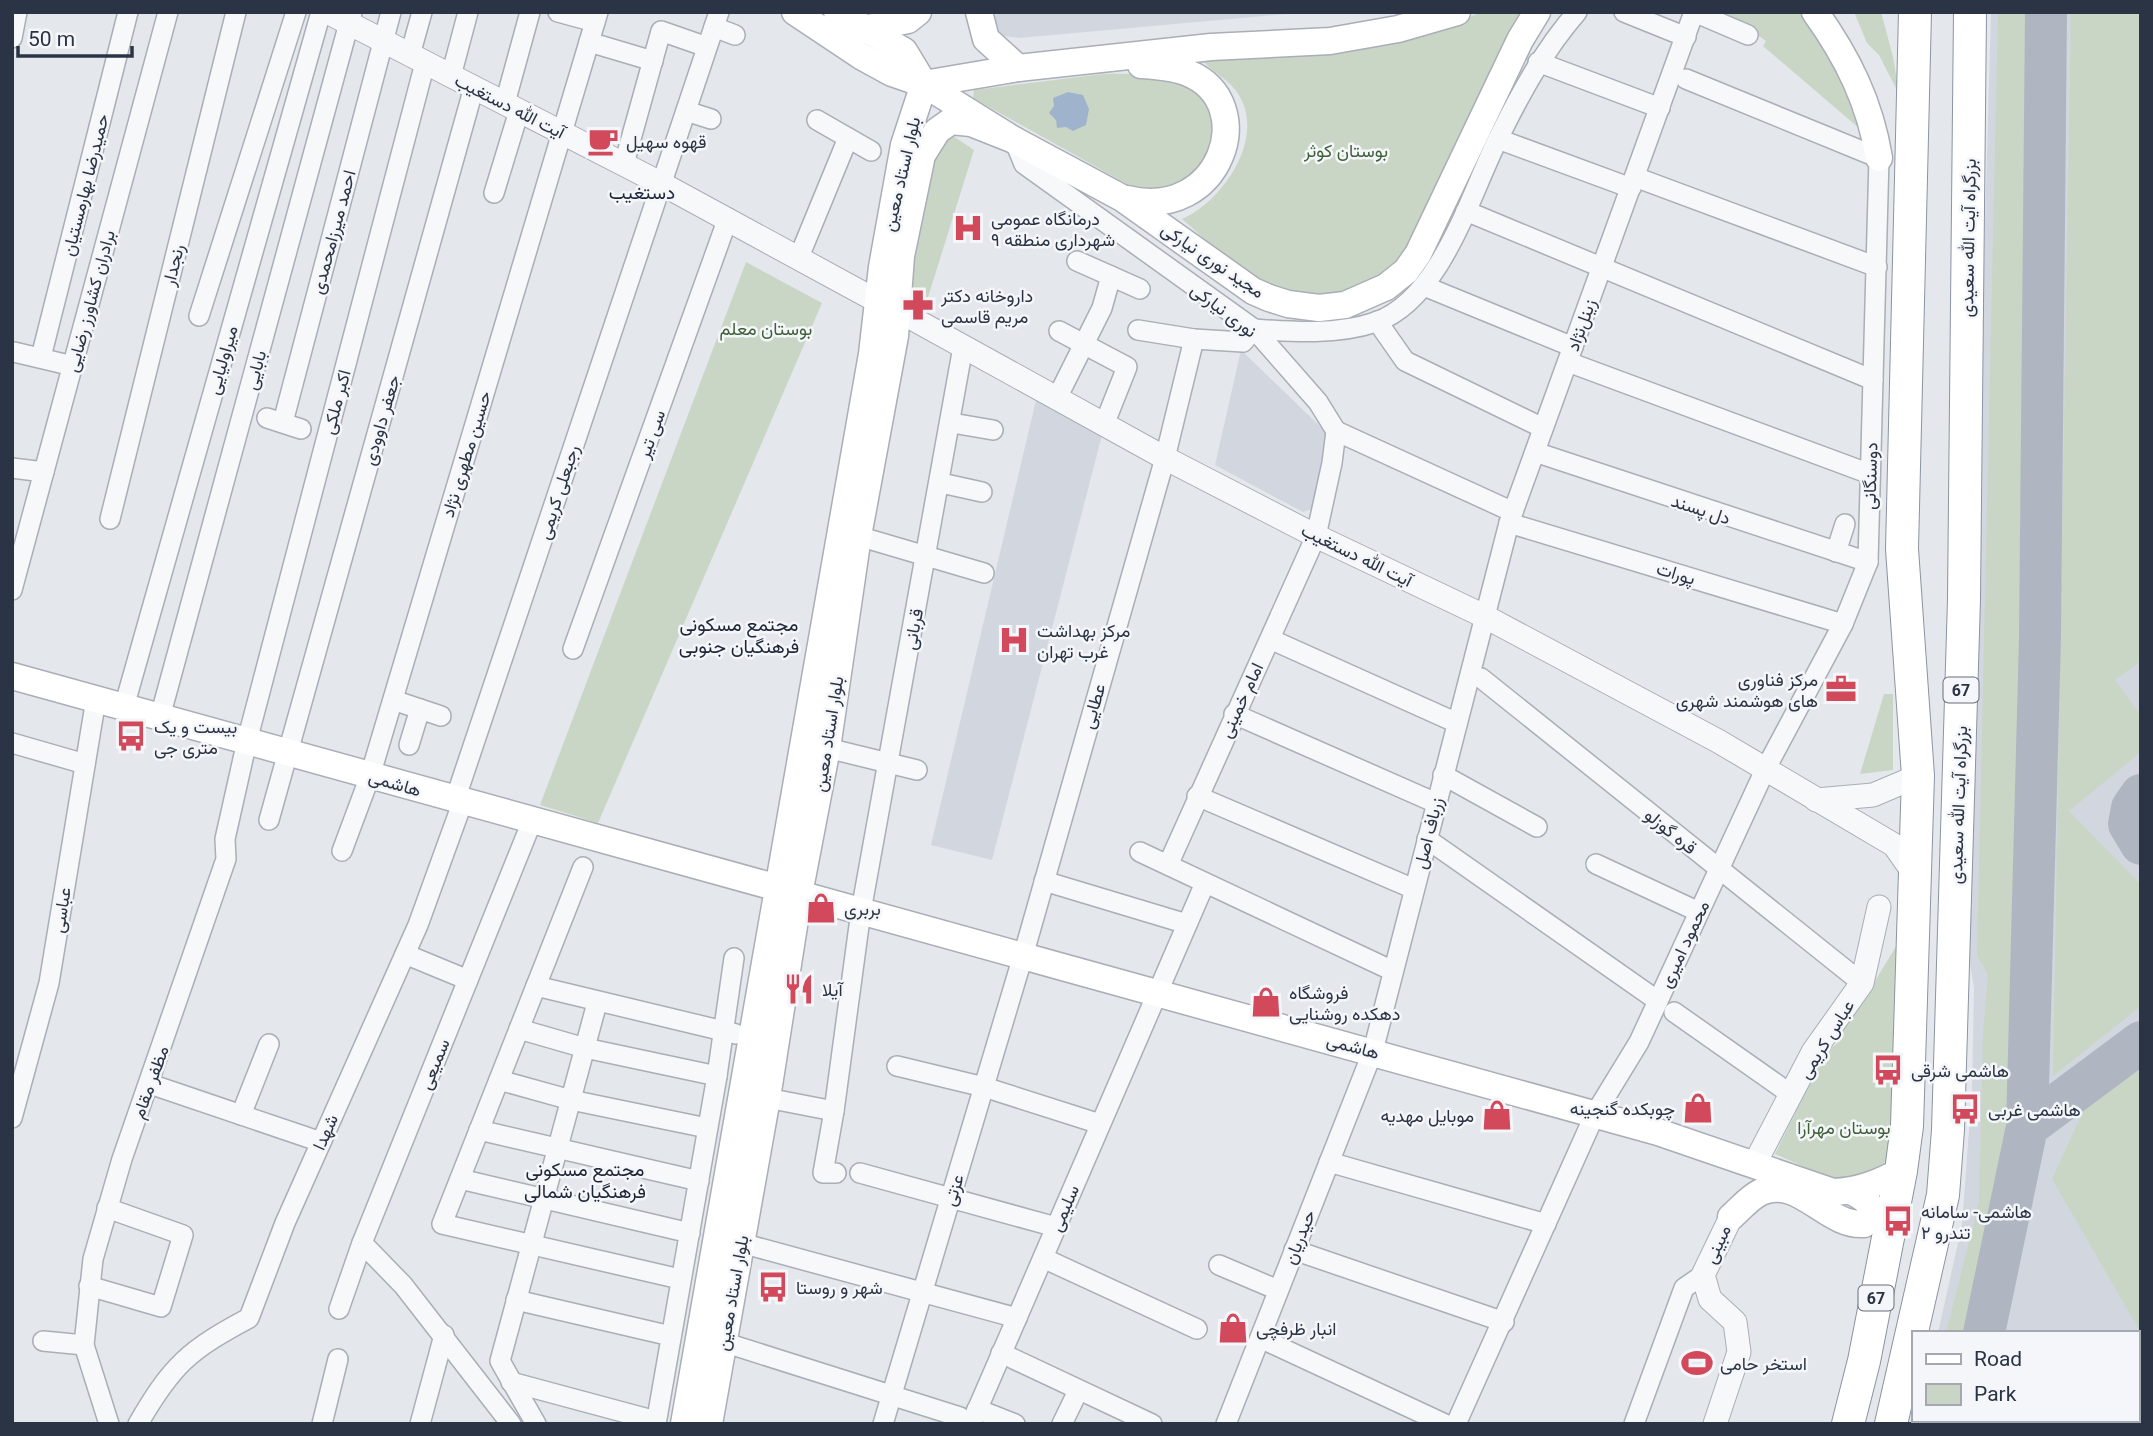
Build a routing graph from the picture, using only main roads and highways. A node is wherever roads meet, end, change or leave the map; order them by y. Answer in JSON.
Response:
{"nodes":[{"id":1,"x":795,"y":12,"type":"edge"},
{"id":2,"x":837,"y":12,"type":"edge"},
{"id":3,"x":918,"y":12,"type":"edge"},
{"id":4,"x":979,"y":12,"type":"edge"},
{"id":5,"x":1457,"y":12,"type":"edge"},
{"id":6,"x":1537,"y":12,"type":"edge"},
{"id":7,"x":1815,"y":12,"type":"edge"},
{"id":8,"x":1915,"y":12,"type":"edge"},
{"id":9,"x":1970,"y":12,"type":"edge"},
{"id":10,"x":868,"y":29,"type":"junction"},
{"id":11,"x":1096,"y":61,"type":"junction"},
{"id":12,"x":1018,"y":68,"type":"junction"},
{"id":13,"x":924,"y":84,"type":"junction"},
{"id":14,"x":1014,"y":140,"type":"junction"},
{"id":15,"x":1879,"y":158,"type":"road end"},
{"id":16,"x":1122,"y":198,"type":"junction"},
{"id":17,"x":887,"y":306,"type":"junction"},
{"id":18,"x":12,"y":676,"type":"edge"},
{"id":19,"x":788,"y":891,"type":"junction"},
{"id":20,"x":1755,"y":1164,"type":"junction"},
{"id":21,"x":1901,"y":1171,"type":"junction"},
{"id":22,"x":1851,"y":1191,"type":"junction"},
{"id":23,"x":1912,"y":1331,"type":"edge"},
{"id":24,"x":1912,"y":1332,"type":"edge"},
{"id":25,"x":684,"y":1424,"type":"edge"},
{"id":26,"x":709,"y":1424,"type":"edge"},
{"id":27,"x":1848,"y":1424,"type":"edge"},
{"id":28,"x":1891,"y":1424,"type":"edge"}],
"edges":[{"from":1,"to":13,"type":"main road","name":"مجید نوری نیارکی"},
{"from":2,"to":10,"type":"main road","name":"مجید نوری نیارکی"},
{"from":3,"to":10,"type":"main road"},
{"from":4,"to":12,"type":"main road"},
{"from":5,"to":11,"type":"main road"},
{"from":6,"to":16,"type":"main road","name":"مجید نوری نیارکی"},
{"from":7,"to":15,"type":"main road"},
{"from":8,"to":21,"type":"highway","number":"67"},
{"from":9,"to":23,"type":"highway","name":"بزرگراه آیت الله سعیدی","number":"67"},
{"from":10,"to":13,"type":"main road","name":"مجید نوری نیارکی"},
{"from":11,"to":12,"type":"main road"},
{"from":11,"to":16,"type":"main road"},
{"from":12,"to":13,"type":"main road"},
{"from":13,"to":14,"type":"main road","name":"مجید نوری نیارکی"},
{"from":13,"to":17,"type":"main road","name":"بلوار استاد معین"},
{"from":14,"to":16,"type":"main road","name":"مجید نوری نیارکی"},
{"from":14,"to":17,"type":"main road","name":"بلوار استاد معین"},
{"from":17,"to":19,"type":"main road","name":"بلوار استاد معین"},
{"from":17,"to":19,"type":"main road","name":"بلوار استاد معین"},
{"from":18,"to":19,"type":"main road","name":"هاشمی"},
{"from":19,"to":20,"type":"main road","name":"هاشمی"},
{"from":19,"to":25,"type":"main road","name":"بلوار استاد معین"},
{"from":19,"to":26,"type":"main road","name":"بلوار استاد معین"},
{"from":20,"to":22,"type":"main road","name":"هاشمی"},
{"from":20,"to":22,"type":"main road"},
{"from":21,"to":22,"type":"main road","name":"هاشمی"},
{"from":21,"to":27,"type":"highway","number":"67"},
{"from":24,"to":28,"type":"highway","name":"بزرگراه آیت الله سعیدی","number":"67"}]}
